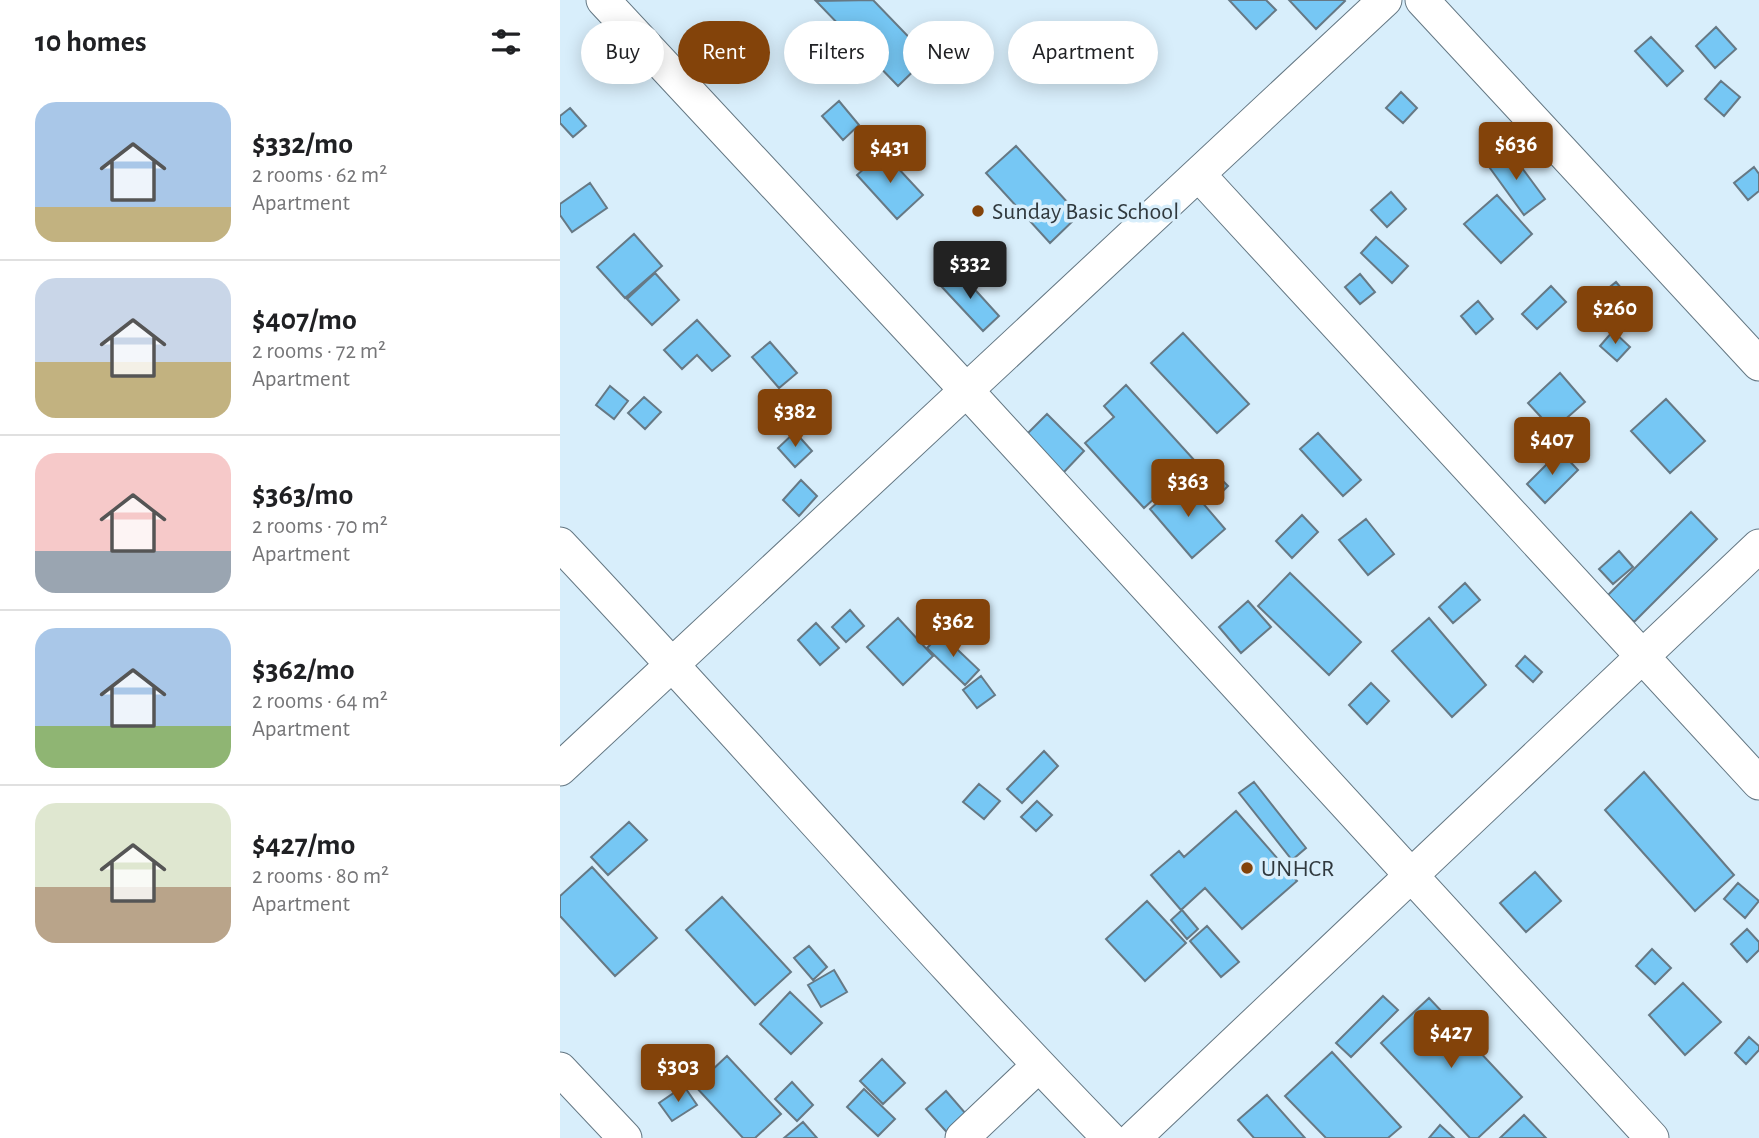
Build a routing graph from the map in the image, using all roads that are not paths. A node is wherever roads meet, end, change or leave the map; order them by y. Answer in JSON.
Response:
{"nodes":[{"id":1,"x":603,"y":0,"type":"edge"},
{"id":2,"x":1385,"y":0,"type":"edge"},
{"id":3,"x":1422,"y":0,"type":"edge"},
{"id":4,"x":1199,"y":175,"type":"junction"},
{"id":5,"x":1759,"y":364,"type":"edge"},
{"id":6,"x":967,"y":391,"type":"junction"},
{"id":7,"x":560,"y":544,"type":"edge"},
{"id":8,"x":1759,"y":546,"type":"edge"},
{"id":9,"x":1642,"y":656,"type":"junction"},
{"id":10,"x":673,"y":664,"type":"junction"},
{"id":11,"x":560,"y":769,"type":"edge"},
{"id":12,"x":1759,"y":783,"type":"edge"},
{"id":13,"x":1411,"y":875,"type":"junction"},
{"id":14,"x":1038,"y":1066,"type":"junction"},
{"id":15,"x":560,"y":1069,"type":"edge"},
{"id":16,"x":625,"y":1138,"type":"edge"},
{"id":17,"x":962,"y":1138,"type":"edge"},
{"id":18,"x":1109,"y":1138,"type":"edge"},
{"id":19,"x":1134,"y":1138,"type":"edge"},
{"id":20,"x":1652,"y":1138,"type":"edge"}],
"edges":[{"from":1,"to":6,"type":"street"},
{"from":2,"to":4,"type":"street"},
{"from":3,"to":5,"type":"street"},
{"from":4,"to":6,"type":"street"},
{"from":4,"to":9,"type":"street"},
{"from":6,"to":10,"type":"street"},
{"from":6,"to":13,"type":"street"},
{"from":7,"to":10,"type":"street"},
{"from":8,"to":9,"type":"street"},
{"from":9,"to":12,"type":"street"},
{"from":9,"to":13,"type":"street"},
{"from":10,"to":11,"type":"street"},
{"from":10,"to":14,"type":"street"},
{"from":13,"to":19,"type":"street"},
{"from":13,"to":20,"type":"street"},
{"from":14,"to":17,"type":"street"},
{"from":14,"to":18,"type":"street"},
{"from":15,"to":16,"type":"street"}]}
